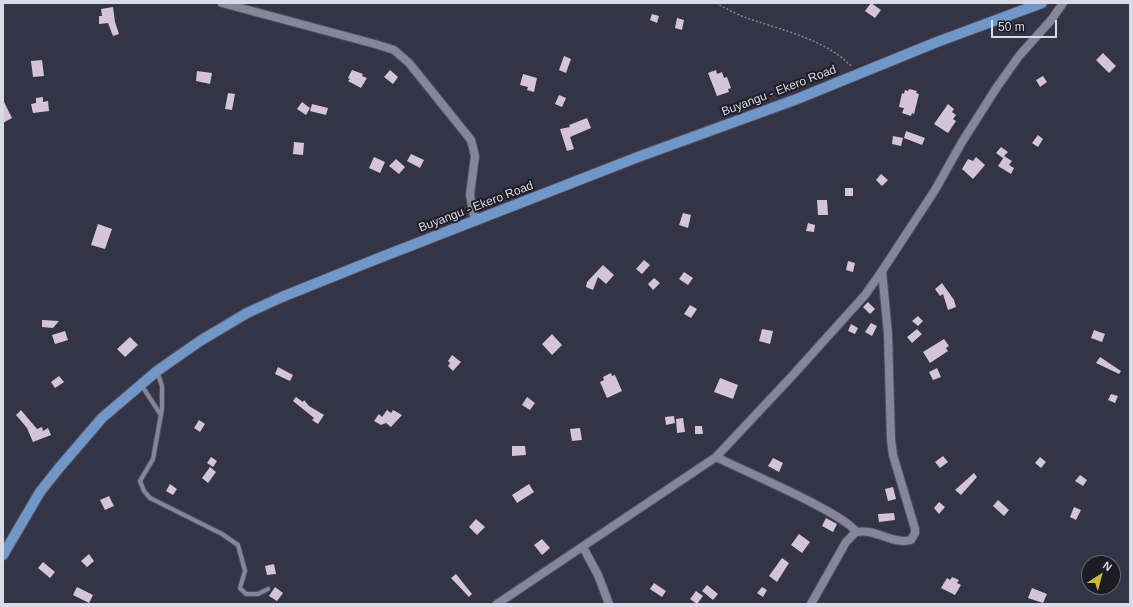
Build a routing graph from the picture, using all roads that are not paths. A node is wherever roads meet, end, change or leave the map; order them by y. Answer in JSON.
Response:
{"nodes":[{"id":1,"x":222,"y":3,"type":"edge"},
{"id":2,"x":1042,"y":3,"type":"edge"},
{"id":3,"x":1063,"y":3,"type":"edge"},
{"id":4,"x":475,"y":221,"type":"junction"},
{"id":5,"x":882,"y":271,"type":"junction"},
{"id":6,"x":157,"y":371,"type":"junction"},
{"id":7,"x":141,"y":384,"type":"junction"},
{"id":8,"x":161,"y":415,"type":"junction"},
{"id":9,"x":716,"y":457,"type":"junction"},
{"id":10,"x":856,"y":532,"type":"junction"},
{"id":11,"x":583,"y":547,"type":"junction"},
{"id":12,"x":3,"y":555,"type":"edge"},
{"id":13,"x":268,"y":589,"type":"dead end"},
{"id":14,"x":497,"y":604,"type":"edge"},
{"id":15,"x":609,"y":604,"type":"edge"},
{"id":16,"x":811,"y":604,"type":"edge"}],
"edges":[{"from":1,"to":4,"type":"street"},
{"from":2,"to":4,"type":"main road","name":"Buyangu - Ekero Road"},
{"from":3,"to":5,"type":"street"},
{"from":4,"to":6,"type":"main road","name":"Buyangu - Ekero Road"},
{"from":5,"to":9,"type":"street"},
{"from":5,"to":10,"type":"street"},
{"from":6,"to":7,"type":"main road","name":"Buyangu - Ekero Road"},
{"from":6,"to":8,"type":"lane"},
{"from":7,"to":8,"type":"lane"},
{"from":7,"to":12,"type":"main road","name":"Buyangu - Ekero Road"},
{"from":8,"to":13,"type":"lane"},
{"from":9,"to":10,"type":"street"},
{"from":9,"to":11,"type":"street"},
{"from":10,"to":16,"type":"street"},
{"from":11,"to":14,"type":"street"},
{"from":11,"to":15,"type":"street"}]}
